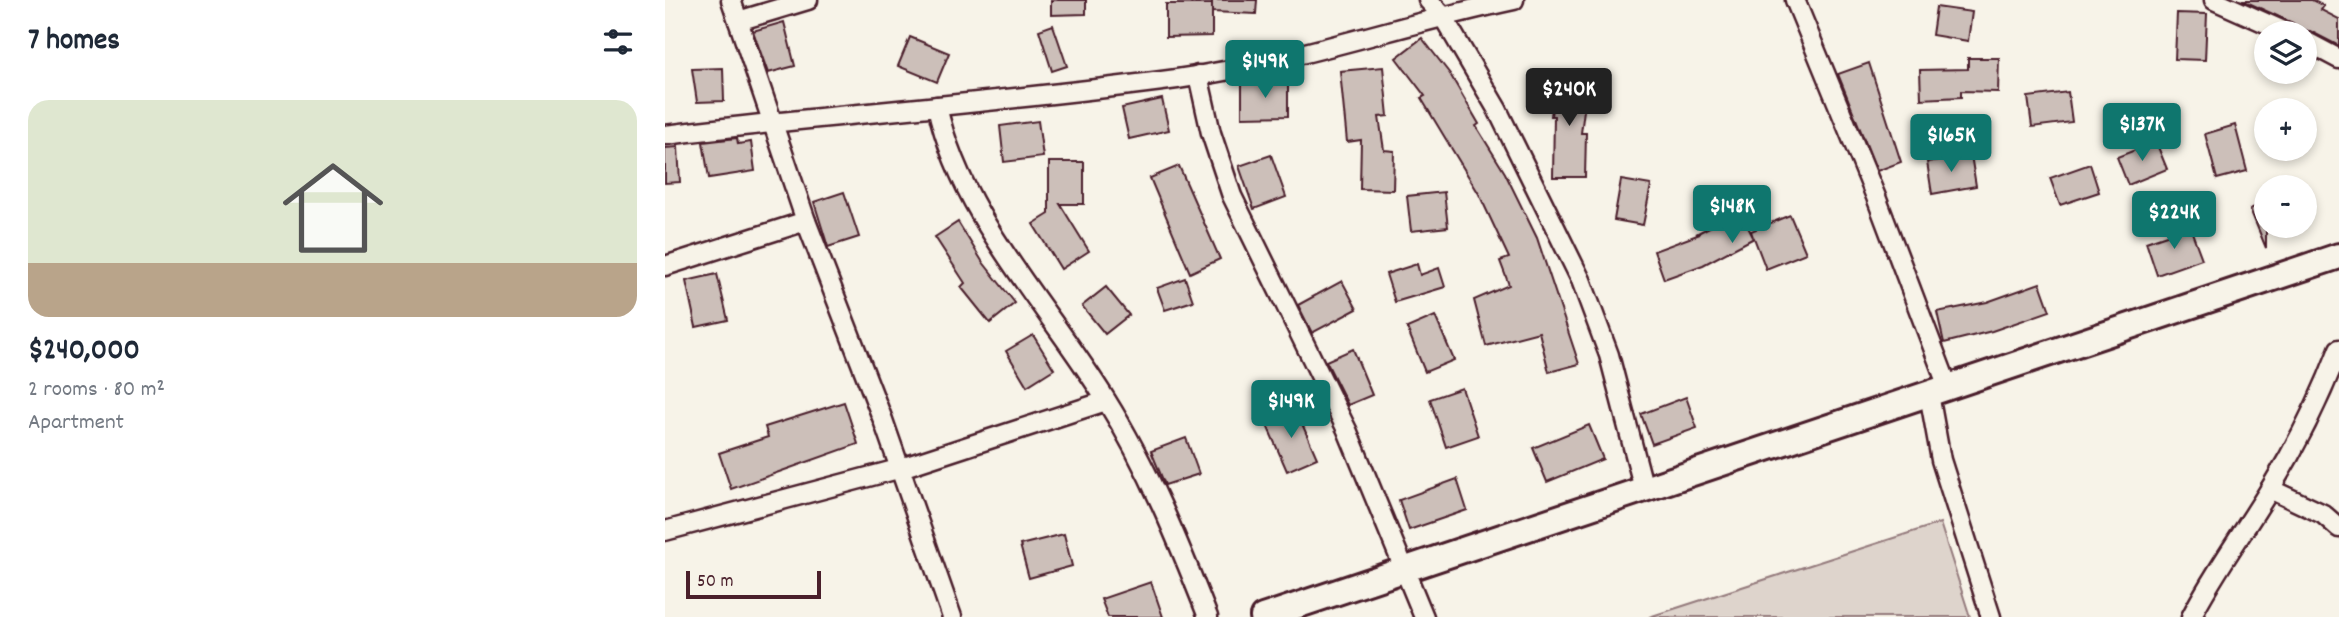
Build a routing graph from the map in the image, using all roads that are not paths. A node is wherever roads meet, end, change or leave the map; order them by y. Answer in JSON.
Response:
{"nodes":[{"id":1,"x":731,"y":0,"type":"edge"},
{"id":2,"x":808,"y":0,"type":"edge"},
{"id":3,"x":1428,"y":0,"type":"edge"},
{"id":4,"x":1514,"y":0,"type":"edge"},
{"id":5,"x":1795,"y":0,"type":"edge"},
{"id":6,"x":2214,"y":0,"type":"edge"},
{"id":7,"x":1443,"y":15,"type":"junction"},
{"id":8,"x":738,"y":21,"type":"junction"},
{"id":9,"x":2261,"y":21,"type":"edge"},
{"id":10,"x":2317,"y":48,"type":"edge"},
{"id":11,"x":2339,"y":60,"type":"edge"},
{"id":12,"x":1198,"y":75,"type":"junction"},
{"id":13,"x":937,"y":106,"type":"junction"},
{"id":14,"x":772,"y":122,"type":"junction"},
{"id":15,"x":665,"y":135,"type":"edge"},
{"id":16,"x":806,"y":221,"type":"junction"},
{"id":17,"x":2339,"y":256,"type":"edge"},
{"id":18,"x":665,"y":266,"type":"edge"},
{"id":19,"x":2339,"y":349,"type":"edge"},
{"id":20,"x":1938,"y":391,"type":"junction"},
{"id":21,"x":1107,"y":401,"type":"junction"},
{"id":22,"x":898,"y":469,"type":"junction"},
{"id":23,"x":1644,"y":489,"type":"junction"},
{"id":24,"x":2270,"y":489,"type":"junction"},
{"id":25,"x":2331,"y":511,"type":"edge"},
{"id":26,"x":2339,"y":528,"type":"edge"},
{"id":27,"x":665,"y":531,"type":"edge"},
{"id":28,"x":1406,"y":569,"type":"junction"},
{"id":29,"x":952,"y":617,"type":"edge"},
{"id":30,"x":1208,"y":617,"type":"edge"},
{"id":31,"x":1263,"y":617,"type":"edge"},
{"id":32,"x":1424,"y":617,"type":"edge"},
{"id":33,"x":1991,"y":617,"type":"edge"},
{"id":34,"x":2191,"y":617,"type":"edge"}],
"edges":[{"from":1,"to":8,"type":"street"},
{"from":2,"to":8,"type":"street"},
{"from":3,"to":7,"type":"street"},
{"from":4,"to":7,"type":"street"},
{"from":5,"to":20,"type":"street"},
{"from":6,"to":9,"type":"street"},
{"from":7,"to":12,"type":"street"},
{"from":7,"to":23,"type":"street"},
{"from":8,"to":14,"type":"street"},
{"from":10,"to":11,"type":"street"},
{"from":12,"to":13,"type":"street"},
{"from":12,"to":28,"type":"street"},
{"from":13,"to":14,"type":"street"},
{"from":13,"to":21,"type":"street"},
{"from":14,"to":15,"type":"street"},
{"from":14,"to":16,"type":"street"},
{"from":16,"to":18,"type":"street"},
{"from":16,"to":22,"type":"street"},
{"from":17,"to":20,"type":"main road"},
{"from":19,"to":24,"type":"street"},
{"from":20,"to":23,"type":"main road"},
{"from":20,"to":33,"type":"street"},
{"from":21,"to":22,"type":"street"},
{"from":21,"to":30,"type":"street"},
{"from":22,"to":27,"type":"street"},
{"from":22,"to":29,"type":"street"},
{"from":23,"to":28,"type":"main road"},
{"from":24,"to":25,"type":"street"},
{"from":24,"to":34,"type":"street"},
{"from":25,"to":26,"type":"street"},
{"from":28,"to":31,"type":"main road"},
{"from":28,"to":32,"type":"street"}]}
